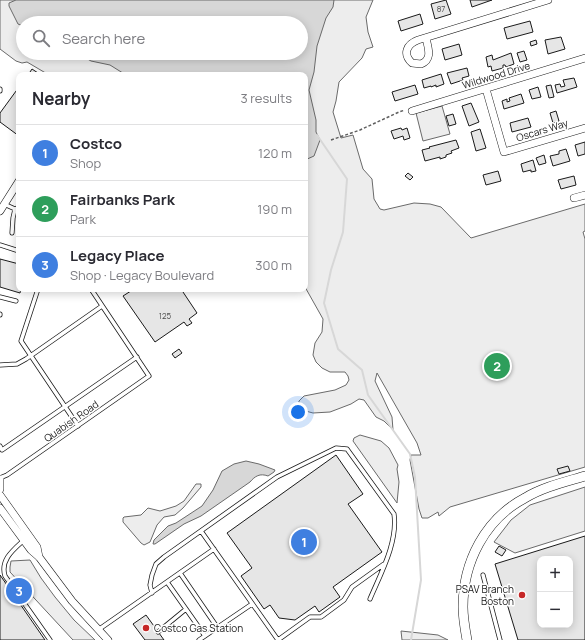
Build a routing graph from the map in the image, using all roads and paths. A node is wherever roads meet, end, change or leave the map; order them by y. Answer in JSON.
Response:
{"nodes":[{"id":1,"x":548,"y":0,"type":"edge"},
{"id":2,"x":426,"y":38,"type":"junction"},
{"id":3,"x":585,"y":58,"type":"edge"},
{"id":4,"x":486,"y":89,"type":"junction"},
{"id":5,"x":412,"y":111,"type":"joint"},
{"id":6,"x":585,"y":128,"type":"edge"},
{"id":7,"x":331,"y":140,"type":"dead end"},
{"id":8,"x":16,"y":186,"type":"edge"},
{"id":9,"x":585,"y":194,"type":"edge"},
{"id":10,"x":574,"y":198,"type":"dead end"},
{"id":11,"x":4,"y":204,"type":"junction"},
{"id":12,"x":16,"y":208,"type":"edge"},
{"id":13,"x":16,"y":210,"type":"edge"},
{"id":14,"x":0,"y":211,"type":"edge"},
{"id":15,"x":12,"y":233,"type":"dead end"},
{"id":16,"x":0,"y":245,"type":"edge"},
{"id":17,"x":16,"y":250,"type":"edge"},
{"id":18,"x":37,"y":292,"type":"edge"},
{"id":19,"x":93,"y":292,"type":"edge"},
{"id":20,"x":0,"y":297,"type":"edge"},
{"id":21,"x":16,"y":301,"type":"dead end"},
{"id":22,"x":102,"y":306,"type":"junction"},
{"id":23,"x":31,"y":355,"type":"junction"},
{"id":24,"x":137,"y":357,"type":"junction"},
{"id":25,"x":0,"y":365,"type":"edge"},
{"id":26,"x":65,"y":406,"type":"junction"},
{"id":27,"x":78,"y":426,"type":"junction"},
{"id":28,"x":0,"y":446,"type":"edge"},
{"id":29,"x":585,"y":476,"type":"edge"},
{"id":30,"x":0,"y":479,"type":"edge"},
{"id":31,"x":0,"y":489,"type":"edge"},
{"id":32,"x":0,"y":495,"type":"edge"},
{"id":33,"x":0,"y":508,"type":"edge"},
{"id":34,"x":200,"y":531,"type":"junction"},
{"id":35,"x":26,"y":538,"type":"junction"},
{"id":36,"x":214,"y":549,"type":"junction"},
{"id":37,"x":384,"y":564,"type":"junction"},
{"id":38,"x":180,"y":573,"type":"junction"},
{"id":39,"x":483,"y":575,"type":"dead end"},
{"id":40,"x":168,"y":582,"type":"junction"},
{"id":41,"x":152,"y":593,"type":"junction"},
{"id":42,"x":370,"y":599,"type":"dead end"},
{"id":43,"x":252,"y":604,"type":"junction"},
{"id":44,"x":186,"y":609,"type":"junction"},
{"id":45,"x":217,"y":627,"type":"junction"},
{"id":46,"x":98,"y":630,"type":"junction"},
{"id":47,"x":158,"y":632,"type":"dead end"},
{"id":48,"x":205,"y":636,"type":"junction"},
{"id":49,"x":50,"y":640,"type":"edge"},
{"id":50,"x":108,"y":640,"type":"edge"},
{"id":51,"x":199,"y":640,"type":"edge"},
{"id":52,"x":278,"y":640,"type":"edge"},
{"id":53,"x":467,"y":640,"type":"edge"},
{"id":54,"x":500,"y":640,"type":"edge"}],
"edges":[{"from":1,"to":2,"type":"street"},
{"from":2,"to":2,"type":"street"},
{"from":3,"to":4,"type":"street","name":"Wildwood Drive"},
{"from":4,"to":5,"type":"street","name":"Wildwood Drive"},
{"from":4,"to":6,"type":"street","name":"Oscars Way"},
{"from":5,"to":7,"type":"path"},
{"from":8,"to":11,"type":"street"},
{"from":9,"to":10,"type":"street"},
{"from":11,"to":12,"type":"lane"},
{"from":11,"to":14,"type":"street"},
{"from":13,"to":15,"type":"lane"},
{"from":16,"to":17,"type":"lane"},
{"from":18,"to":23,"type":"lane"},
{"from":19,"to":22,"type":"lane"},
{"from":20,"to":21,"type":"lane"},
{"from":22,"to":23,"type":"lane"},
{"from":22,"to":24,"type":"lane"},
{"from":23,"to":25,"type":"lane"},
{"from":23,"to":26,"type":"lane"},
{"from":24,"to":26,"type":"lane"},
{"from":24,"to":27,"type":"lane","name":"Quabish Road"},
{"from":26,"to":27,"type":"lane"},
{"from":26,"to":28,"type":"lane"},
{"from":27,"to":30,"type":"lane","name":"Quabish Road"},
{"from":29,"to":53,"type":"main road"},
{"from":30,"to":31,"type":"street"},
{"from":32,"to":35,"type":"street"},
{"from":33,"to":35,"type":"street"},
{"from":34,"to":36,"type":"lane"},
{"from":34,"to":37,"type":"lane"},
{"from":34,"to":41,"type":"lane"},
{"from":35,"to":46,"type":"street"},
{"from":35,"to":49,"type":"lane"},
{"from":36,"to":38,"type":"lane"},
{"from":36,"to":43,"type":"lane"},
{"from":37,"to":42,"type":"lane"},
{"from":37,"to":52,"type":"lane"},
{"from":38,"to":40,"type":"lane"},
{"from":38,"to":45,"type":"lane"},
{"from":39,"to":54,"type":"lane"},
{"from":40,"to":41,"type":"lane"},
{"from":40,"to":44,"type":"lane"},
{"from":41,"to":46,"type":"lane"},
{"from":43,"to":45,"type":"lane"},
{"from":43,"to":52,"type":"lane"},
{"from":44,"to":47,"type":"lane"},
{"from":44,"to":48,"type":"lane"},
{"from":45,"to":48,"type":"lane"},
{"from":46,"to":50,"type":"street"},
{"from":48,"to":51,"type":"lane"}]}
